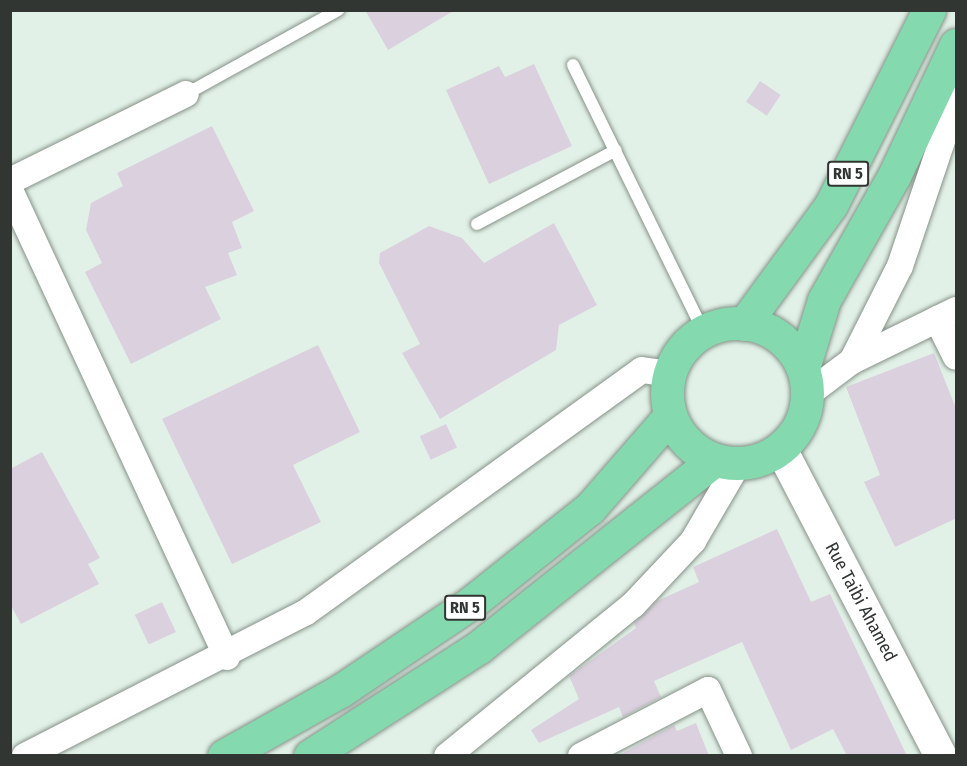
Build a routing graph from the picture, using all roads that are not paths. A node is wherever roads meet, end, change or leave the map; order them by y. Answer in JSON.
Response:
{"nodes":[{"id":1,"x":338,"y":10,"type":"edge"},
{"id":2,"x":929,"y":10,"type":"edge"},
{"id":3,"x":957,"y":45,"type":"edge"},
{"id":4,"x":573,"y":65,"type":"dead end"},
{"id":5,"x":186,"y":94,"type":"joint"},
{"id":6,"x":957,"y":100,"type":"edge"},
{"id":7,"x":616,"y":150,"type":"junction"},
{"id":8,"x":10,"y":181,"type":"edge"},
{"id":9,"x":10,"y":190,"type":"edge"},
{"id":10,"x":477,"y":224,"type":"dead end"},
{"id":11,"x":947,"y":314,"type":"edge"},
{"id":12,"x":744,"y":324,"type":"junction"},
{"id":13,"x":704,"y":332,"type":"junction"},
{"id":14,"x":957,"y":357,"type":"edge"},
{"id":15,"x":852,"y":361,"type":"junction"},
{"id":16,"x":669,"y":374,"type":"junction"},
{"id":17,"x":806,"y":381,"type":"junction"},
{"id":18,"x":670,"y":416,"type":"junction"},
{"id":19,"x":781,"y":449,"type":"junction"},
{"id":20,"x":726,"y":462,"type":"junction"},
{"id":21,"x":227,"y":657,"type":"junction"},
{"id":22,"x":460,"y":751,"type":"edge"},
{"id":23,"x":25,"y":756,"type":"edge"},
{"id":24,"x":224,"y":756,"type":"edge"},
{"id":25,"x":310,"y":756,"type":"edge"},
{"id":26,"x":581,"y":756,"type":"edge"},
{"id":27,"x":739,"y":756,"type":"edge"},
{"id":28,"x":941,"y":756,"type":"edge"}],
"edges":[{"from":1,"to":5,"type":"lane"},
{"from":2,"to":12,"type":"main road","number":"RN 5"},
{"from":3,"to":17,"type":"main road","number":"RN 5"},
{"from":4,"to":7,"type":"lane"},
{"from":5,"to":8,"type":"street"},
{"from":6,"to":15,"type":"street"},
{"from":7,"to":10,"type":"lane"},
{"from":7,"to":13,"type":"lane"},
{"from":9,"to":21,"type":"street"},
{"from":11,"to":14,"type":"street"},
{"from":11,"to":15,"type":"street"},
{"from":12,"to":13,"type":"main road"},
{"from":12,"to":17,"type":"main road"},
{"from":13,"to":16,"type":"main road"},
{"from":15,"to":17,"type":"street"},
{"from":16,"to":18,"type":"main road"},
{"from":16,"to":21,"type":"street"},
{"from":17,"to":19,"type":"main road"},
{"from":18,"to":20,"type":"main road"},
{"from":18,"to":24,"type":"main road","number":"RN 5"},
{"from":19,"to":20,"type":"main road"},
{"from":19,"to":28,"type":"street","name":"Rue Taibi Ahamed"},
{"from":20,"to":22,"type":"street"},
{"from":20,"to":25,"type":"main road","number":"RN 5"},
{"from":21,"to":23,"type":"street"},
{"from":26,"to":27,"type":"street"}]}
